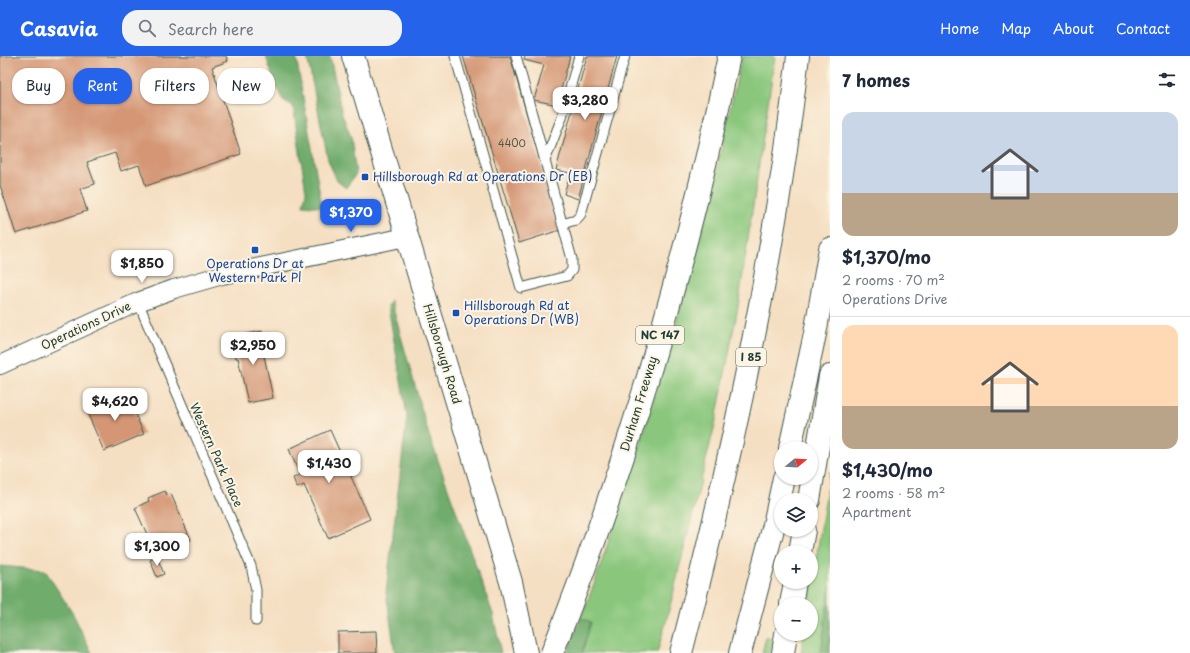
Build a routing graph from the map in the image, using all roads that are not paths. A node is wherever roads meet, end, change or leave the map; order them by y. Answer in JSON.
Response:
{"nodes":[{"id":1,"x":353,"y":56,"type":"edge"},
{"id":2,"x":455,"y":56,"type":"edge"},
{"id":3,"x":516,"y":56,"type":"edge"},
{"id":4,"x":579,"y":56,"type":"edge"},
{"id":5,"x":625,"y":56,"type":"edge"},
{"id":6,"x":729,"y":56,"type":"edge"},
{"id":7,"x":798,"y":56,"type":"edge"},
{"id":8,"x":545,"y":161,"type":"junction"},
{"id":9,"x":562,"y":224,"type":"junction"},
{"id":10,"x":406,"y":237,"type":"junction"},
{"id":11,"x":830,"y":249,"type":"edge"},
{"id":12,"x":138,"y":302,"type":"junction"},
{"id":13,"x":0,"y":366,"type":"edge"},
{"id":14,"x":830,"y":376,"type":"edge"},
{"id":15,"x":792,"y":441,"type":"edge"},
{"id":16,"x":783,"y":485,"type":"edge"},
{"id":17,"x":810,"y":493,"type":"edge"},
{"id":18,"x":256,"y":621,"type":"dead end"},
{"id":19,"x":785,"y":641,"type":"edge"},
{"id":20,"x":526,"y":653,"type":"edge"},
{"id":21,"x":552,"y":653,"type":"edge"},
{"id":22,"x":681,"y":653,"type":"edge"},
{"id":23,"x":740,"y":653,"type":"edge"},
{"id":24,"x":783,"y":653,"type":"edge"}],
"edges":[{"from":1,"to":10,"type":"main road","name":"Hillsborough Road"},
{"from":2,"to":9,"type":"lane"},
{"from":3,"to":8,"type":"lane"},
{"from":4,"to":8,"type":"lane"},
{"from":5,"to":9,"type":"lane"},
{"from":6,"to":21,"type":"main road","name":"Durham Freeway","number":"NC 147"},
{"from":7,"to":22,"type":"main road","number":"I 85"},
{"from":8,"to":9,"type":"lane"},
{"from":10,"to":12,"type":"street","name":"Operations Drive"},
{"from":10,"to":20,"type":"main road","name":"Hillsborough Road"},
{"from":11,"to":15,"type":"main road"},
{"from":12,"to":13,"type":"street","name":"Operations Drive"},
{"from":12,"to":18,"type":"lane","name":"Western Park Place"},
{"from":14,"to":17,"type":"main road"},
{"from":16,"to":23,"type":"main road"},
{"from":19,"to":24,"type":"main road"}]}
